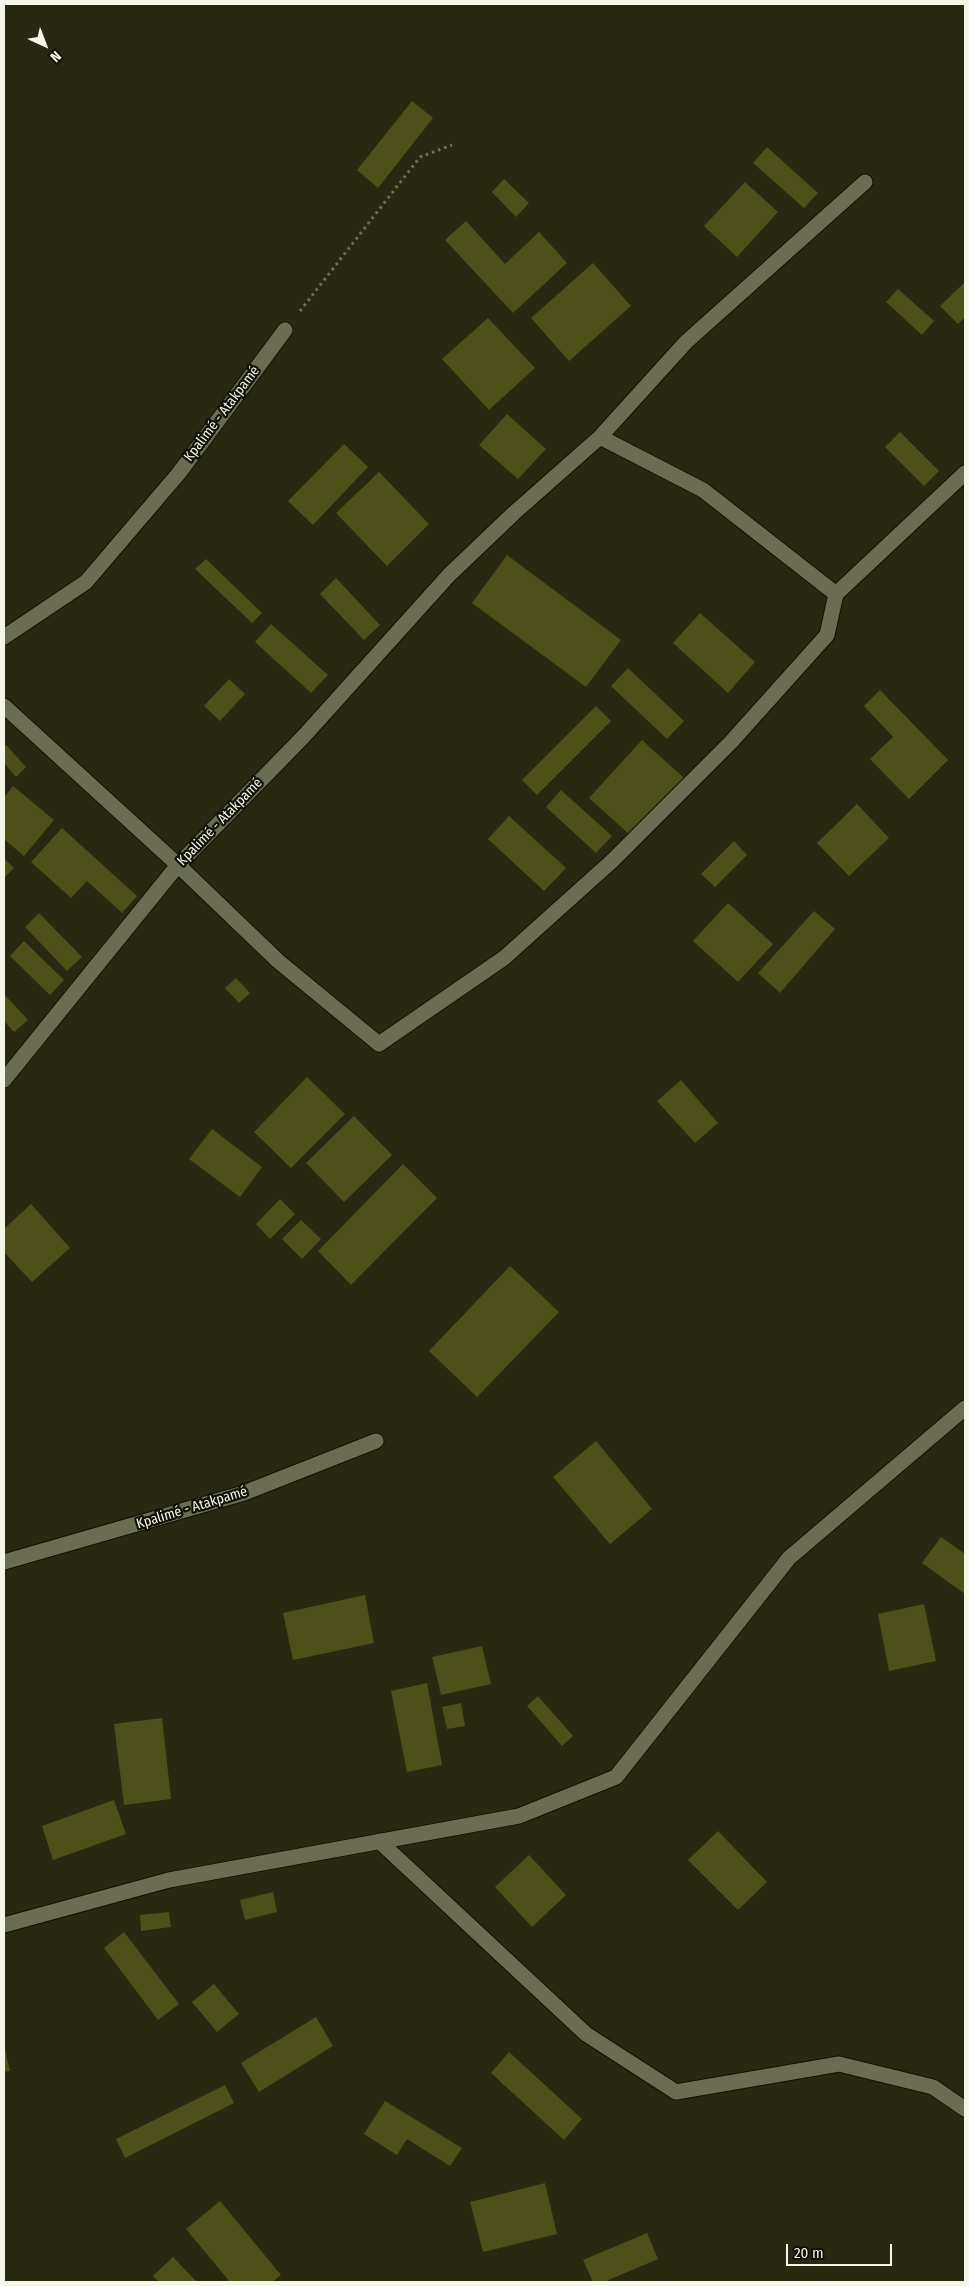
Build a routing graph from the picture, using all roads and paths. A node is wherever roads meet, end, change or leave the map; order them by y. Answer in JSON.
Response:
{"nodes":[{"id":1,"x":452,"y":145,"type":"dead end"},
{"id":2,"x":865,"y":182,"type":"dead end"},
{"id":3,"x":285,"y":330,"type":"joint"},
{"id":4,"x":600,"y":437,"type":"junction"},
{"id":5,"x":965,"y":473,"type":"edge"},
{"id":6,"x":836,"y":594,"type":"junction"},
{"id":7,"x":4,"y":638,"type":"edge"},
{"id":8,"x":4,"y":706,"type":"edge"},
{"id":9,"x":178,"y":865,"type":"junction"},
{"id":10,"x":4,"y":1080,"type":"edge"},
{"id":11,"x":965,"y":1408,"type":"edge"},
{"id":12,"x":376,"y":1441,"type":"dead end"},
{"id":13,"x":4,"y":1562,"type":"edge"},
{"id":14,"x":379,"y":1841,"type":"junction"},
{"id":15,"x":4,"y":1926,"type":"edge"},
{"id":16,"x":965,"y":2109,"type":"edge"}],
"edges":[{"from":1,"to":3,"type":"path"},
{"from":2,"to":4,"type":"street","name":"Kpalimé - Atakpamé"},
{"from":3,"to":7,"type":"street","name":"Kpalimé - Atakpamé"},
{"from":4,"to":6,"type":"street"},
{"from":4,"to":9,"type":"street","name":"Kpalimé - Atakpamé"},
{"from":5,"to":6,"type":"street"},
{"from":6,"to":9,"type":"street"},
{"from":8,"to":9,"type":"street"},
{"from":9,"to":10,"type":"street","name":"Kpalimé - Atakpamé"},
{"from":11,"to":14,"type":"street"},
{"from":12,"to":13,"type":"street","name":"Kpalimé - Atakpamé"},
{"from":14,"to":15,"type":"street"},
{"from":14,"to":16,"type":"street"}]}
